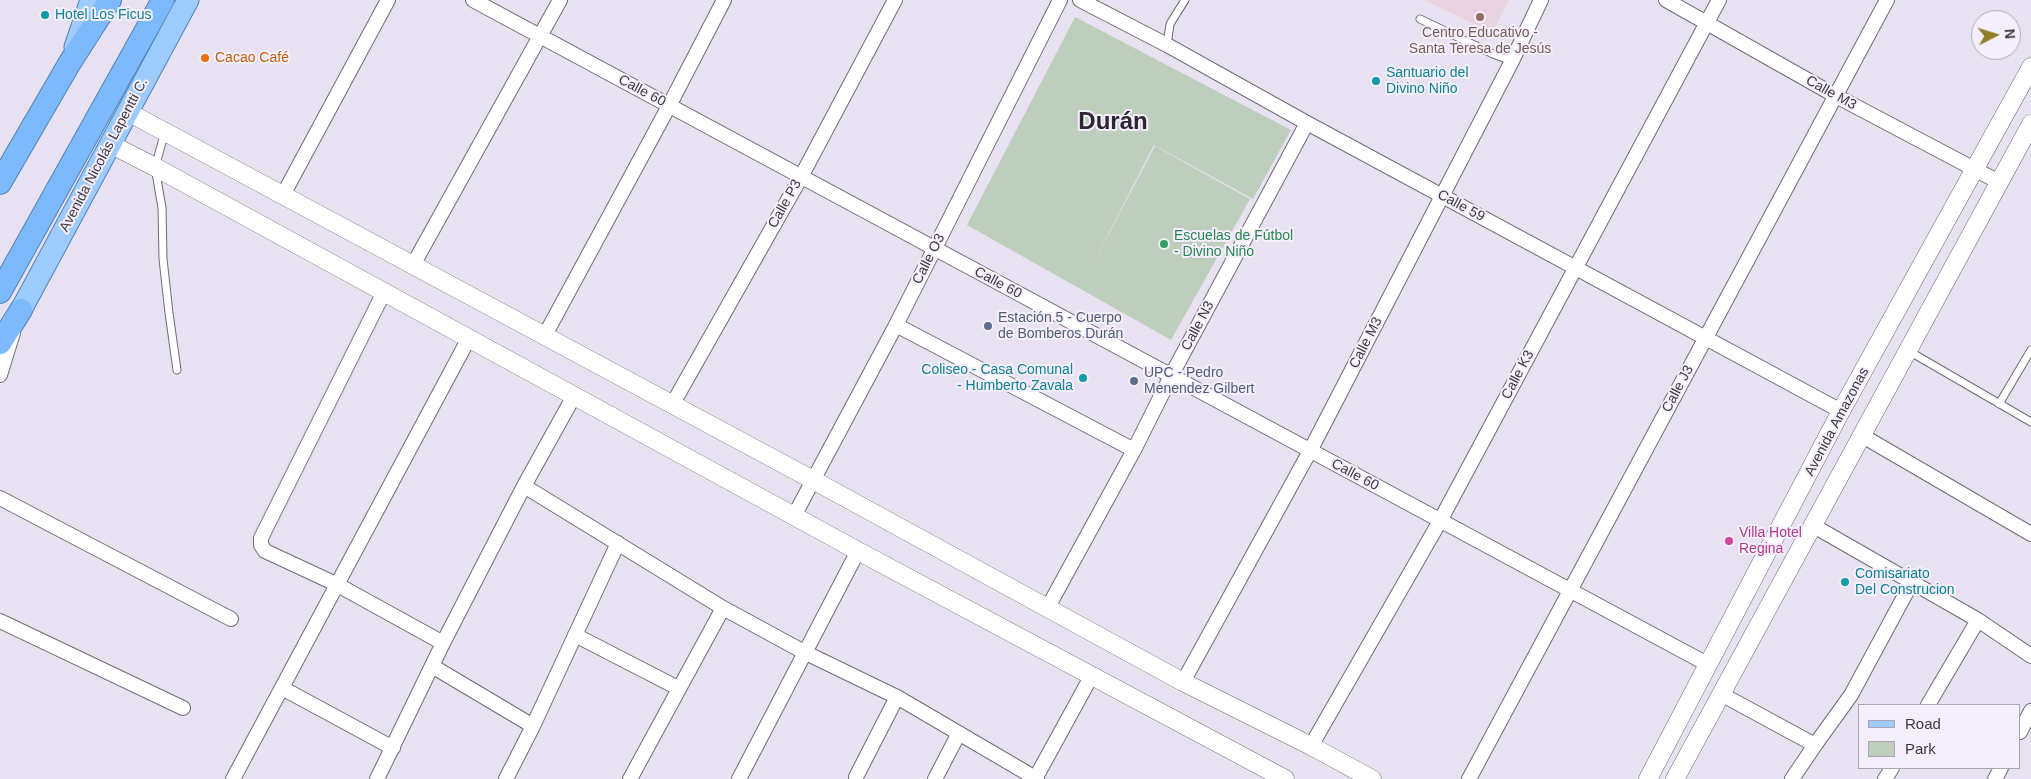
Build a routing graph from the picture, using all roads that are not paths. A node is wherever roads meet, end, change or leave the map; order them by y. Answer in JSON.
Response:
{"nodes":[{"id":1,"x":91,"y":0,"type":"edge"},
{"id":2,"x":110,"y":0,"type":"edge"},
{"id":3,"x":163,"y":0,"type":"edge"},
{"id":4,"x":188,"y":0,"type":"edge"},
{"id":5,"x":388,"y":0,"type":"edge"},
{"id":6,"x":473,"y":0,"type":"edge"},
{"id":7,"x":560,"y":0,"type":"edge"},
{"id":8,"x":724,"y":0,"type":"edge"},
{"id":9,"x":895,"y":0,"type":"edge"},
{"id":10,"x":1060,"y":0,"type":"edge"},
{"id":11,"x":1080,"y":0,"type":"edge"},
{"id":12,"x":1184,"y":0,"type":"edge"},
{"id":13,"x":1541,"y":0,"type":"edge"},
{"id":14,"x":1666,"y":0,"type":"edge"},
{"id":15,"x":1720,"y":0,"type":"edge"},
{"id":16,"x":1887,"y":0,"type":"edge"},
{"id":17,"x":1420,"y":19,"type":"dead end"},
{"id":18,"x":1707,"y":23,"type":"junction"},
{"id":19,"x":540,"y":36,"type":"junction"},
{"id":20,"x":1166,"y":44,"type":"junction"},
{"id":21,"x":1512,"y":61,"type":"junction"},
{"id":22,"x":69,"y":64,"type":"junction"},
{"id":23,"x":2031,"y":68,"type":"edge"},
{"id":24,"x":1836,"y":96,"type":"junction"},
{"id":25,"x":670,"y":106,"type":"junction"},
{"id":26,"x":128,"y":112,"type":"junction"},
{"id":27,"x":1307,"y":123,"type":"junction"},
{"id":28,"x":2031,"y":124,"type":"edge"},
{"id":29,"x":165,"y":132,"type":"junction"},
{"id":30,"x":110,"y":144,"type":"junction"},
{"id":31,"x":155,"y":167,"type":"junction"},
{"id":32,"x":1975,"y":169,"type":"junction"},
{"id":33,"x":801,"y":177,"type":"junction"},
{"id":34,"x":1999,"y":182,"type":"junction"},
{"id":35,"x":0,"y":183,"type":"edge"},
{"id":36,"x":283,"y":195,"type":"junction"},
{"id":37,"x":1442,"y":196,"type":"junction"},
{"id":38,"x":935,"y":248,"type":"junction"},
{"id":39,"x":413,"y":265,"type":"junction"},
{"id":40,"x":1576,"y":268,"type":"junction"},
{"id":41,"x":0,"y":292,"type":"edge"},
{"id":42,"x":384,"y":292,"type":"junction"},
{"id":43,"x":21,"y":310,"type":"junction"},
{"id":44,"x":896,"y":326,"type":"junction"},
{"id":45,"x":544,"y":337,"type":"junction"},
{"id":46,"x":469,"y":338,"type":"junction"},
{"id":47,"x":1706,"y":338,"type":"junction"},
{"id":48,"x":0,"y":343,"type":"edge"},
{"id":49,"x":1907,"y":350,"type":"junction"},
{"id":50,"x":2031,"y":350,"type":"edge"},
{"id":51,"x":178,"y":370,"type":"dead end"},
{"id":52,"x":0,"y":375,"type":"edge"},
{"id":53,"x":1172,"y":376,"type":"junction"},
{"id":54,"x":574,"y":396,"type":"junction"},
{"id":55,"x":1999,"y":404,"type":"junction"},
{"id":56,"x":672,"y":405,"type":"junction"},
{"id":57,"x":1841,"y":411,"type":"junction"},
{"id":58,"x":2031,"y":422,"type":"edge"},
{"id":59,"x":1860,"y":435,"type":"junction"},
{"id":60,"x":1134,"y":450,"type":"junction"},
{"id":61,"x":1310,"y":451,"type":"junction"},
{"id":62,"x":812,"y":480,"type":"junction"},
{"id":63,"x":524,"y":486,"type":"junction"},
{"id":64,"x":0,"y":498,"type":"edge"},
{"id":65,"x":794,"y":516,"type":"junction"},
{"id":66,"x":1440,"y":521,"type":"junction"},
{"id":67,"x":1812,"y":526,"type":"junction"},
{"id":68,"x":2031,"y":534,"type":"edge"},
{"id":69,"x":618,"y":544,"type":"junction"},
{"id":70,"x":858,"y":551,"type":"junction"},
{"id":71,"x":1912,"y":582,"type":"junction"},
{"id":72,"x":336,"y":584,"type":"junction"},
{"id":73,"x":1570,"y":591,"type":"junction"},
{"id":74,"x":723,"y":608,"type":"junction"},
{"id":75,"x":1047,"y":609,"type":"junction"},
{"id":76,"x":231,"y":619,"type":"dead end"},
{"id":77,"x":1978,"y":620,"type":"junction"},
{"id":78,"x":0,"y":621,"type":"edge"},
{"id":79,"x":576,"y":635,"type":"junction"},
{"id":80,"x":443,"y":644,"type":"junction"},
{"id":81,"x":804,"y":652,"type":"junction"},
{"id":82,"x":2031,"y":656,"type":"edge"},
{"id":83,"x":1709,"y":665,"type":"junction"},
{"id":84,"x":432,"y":666,"type":"junction"},
{"id":85,"x":1092,"y":675,"type":"junction"},
{"id":86,"x":1184,"y":682,"type":"junction"},
{"id":87,"x":282,"y":688,"type":"junction"},
{"id":88,"x":678,"y":688,"type":"junction"},
{"id":89,"x":1721,"y":694,"type":"junction"},
{"id":90,"x":897,"y":697,"type":"junction"},
{"id":91,"x":1929,"y":704,"type":"edge"},
{"id":92,"x":183,"y":708,"type":"dead end"},
{"id":93,"x":2031,"y":711,"type":"edge"},
{"id":94,"x":533,"y":726,"type":"junction"},
{"id":95,"x":2021,"y":730,"type":"edge"},
{"id":96,"x":959,"y":733,"type":"junction"},
{"id":97,"x":1815,"y":744,"type":"junction"},
{"id":98,"x":1311,"y":746,"type":"junction"},
{"id":99,"x":392,"y":748,"type":"junction"},
{"id":100,"x":857,"y":778,"type":"edge"},
{"id":101,"x":234,"y":779,"type":"edge"},
{"id":102,"x":377,"y":779,"type":"edge"},
{"id":103,"x":506,"y":779,"type":"edge"},
{"id":104,"x":630,"y":779,"type":"edge"},
{"id":105,"x":740,"y":779,"type":"edge"},
{"id":106,"x":935,"y":779,"type":"edge"},
{"id":107,"x":1036,"y":779,"type":"edge"},
{"id":108,"x":1285,"y":779,"type":"edge"},
{"id":109,"x":1372,"y":779,"type":"edge"},
{"id":110,"x":1469,"y":779,"type":"edge"},
{"id":111,"x":1648,"y":779,"type":"edge"},
{"id":112,"x":1675,"y":779,"type":"edge"},
{"id":113,"x":1792,"y":779,"type":"edge"}],
"edges":[{"from":1,"to":22,"type":"main road"},
{"from":2,"to":22,"type":"highway"},
{"from":3,"to":41,"type":"highway","name":"Avenida Nicolás Lapentti C."},
{"from":4,"to":26,"type":"main road","name":"Avenida Nicolás Lapentti C."},
{"from":5,"to":36,"type":"street"},
{"from":6,"to":19,"type":"street","name":"Calle 60"},
{"from":7,"to":19,"type":"street"},
{"from":8,"to":25,"type":"street"},
{"from":9,"to":33,"type":"street","name":"Calle P3"},
{"from":10,"to":38,"type":"street","name":"Calle O3"},
{"from":11,"to":20,"type":"street","name":"Calle 59"},
{"from":12,"to":20,"type":"lane"},
{"from":13,"to":21,"type":"street","name":"Calle M3"},
{"from":14,"to":18,"type":"street","name":"Calle M3"},
{"from":15,"to":18,"type":"street","name":"Calle K3"},
{"from":16,"to":24,"type":"street","name":"Calle J3"},
{"from":17,"to":21,"type":"lane"},
{"from":18,"to":24,"type":"street","name":"Calle M3"},
{"from":18,"to":40,"type":"street","name":"Calle K3"},
{"from":19,"to":25,"type":"street","name":"Calle 60"},
{"from":19,"to":39,"type":"street"},
{"from":20,"to":27,"type":"street","name":"Calle 59"},
{"from":21,"to":37,"type":"street","name":"Calle M3"},
{"from":22,"to":35,"type":"highway"},
{"from":23,"to":32,"type":"street","name":"Avenida Amazonas"},
{"from":24,"to":32,"type":"street","name":"Calle M3"},
{"from":24,"to":47,"type":"street","name":"Calle J3"},
{"from":25,"to":33,"type":"street","name":"Calle 60"},
{"from":25,"to":45,"type":"street"},
{"from":26,"to":29,"type":"street"},
{"from":26,"to":30,"type":"main road","name":"Avenida Nicolás Lapentti C."},
{"from":27,"to":37,"type":"street","name":"Calle 59"},
{"from":27,"to":53,"type":"street","name":"Calle N3"},
{"from":28,"to":34,"type":"street","name":"Avenida Amazonas"},
{"from":29,"to":31,"type":"lane"},
{"from":29,"to":36,"type":"street"},
{"from":30,"to":31,"type":"street"},
{"from":30,"to":43,"type":"main road","name":"Avenida Nicolás Lapentti C."},
{"from":31,"to":42,"type":"street"},
{"from":31,"to":51,"type":"lane"},
{"from":32,"to":34,"type":"street","name":"Calle M3"},
{"from":32,"to":57,"type":"street","name":"Avenida Amazonas"},
{"from":33,"to":38,"type":"street","name":"Calle 60"},
{"from":33,"to":56,"type":"street","name":"Calle P3"},
{"from":34,"to":49,"type":"street","name":"Avenida Amazonas"},
{"from":36,"to":39,"type":"street"},
{"from":37,"to":40,"type":"street","name":"Calle 59"},
{"from":37,"to":61,"type":"street","name":"Calle M3"},
{"from":38,"to":44,"type":"street","name":"Calle O3"},
{"from":38,"to":53,"type":"street","name":"Calle 60"},
{"from":39,"to":45,"type":"street"},
{"from":40,"to":47,"type":"street","name":"Calle 59"},
{"from":40,"to":66,"type":"street","name":"Calle K3"},
{"from":42,"to":46,"type":"street"},
{"from":42,"to":72,"type":"street"},
{"from":43,"to":48,"type":"highway"},
{"from":43,"to":52,"type":"street"},
{"from":44,"to":60,"type":"street"},
{"from":44,"to":62,"type":"street","name":"Calle O3"},
{"from":45,"to":56,"type":"street"},
{"from":46,"to":54,"type":"street"},
{"from":46,"to":72,"type":"street"},
{"from":47,"to":57,"type":"street","name":"Calle 59"},
{"from":47,"to":73,"type":"street","name":"Calle J3"},
{"from":49,"to":55,"type":"lane"},
{"from":49,"to":59,"type":"street","name":"Avenida Amazonas"},
{"from":50,"to":55,"type":"lane"},
{"from":53,"to":60,"type":"street","name":"Calle N3"},
{"from":53,"to":61,"type":"street","name":"Calle 60"},
{"from":54,"to":63,"type":"street"},
{"from":54,"to":65,"type":"street"},
{"from":55,"to":58,"type":"lane"},
{"from":56,"to":62,"type":"street"},
{"from":57,"to":83,"type":"street","name":"Avenida Amazonas"},
{"from":59,"to":67,"type":"street","name":"Avenida Amazonas"},
{"from":59,"to":68,"type":"street"},
{"from":60,"to":75,"type":"street","name":"Calle N3"},
{"from":61,"to":66,"type":"street","name":"Calle 60"},
{"from":61,"to":86,"type":"street","name":"Calle M3"},
{"from":62,"to":65,"type":"street","name":"Calle O3"},
{"from":62,"to":75,"type":"street"},
{"from":63,"to":69,"type":"street"},
{"from":63,"to":80,"type":"street"},
{"from":64,"to":76,"type":"street"},
{"from":65,"to":70,"type":"street"},
{"from":66,"to":73,"type":"street","name":"Calle 60"},
{"from":66,"to":98,"type":"street","name":"Calle K3"},
{"from":67,"to":71,"type":"street"},
{"from":67,"to":89,"type":"street","name":"Avenida Amazonas"},
{"from":69,"to":74,"type":"street"},
{"from":69,"to":79,"type":"street"},
{"from":70,"to":81,"type":"street"},
{"from":70,"to":85,"type":"street"},
{"from":71,"to":77,"type":"street"},
{"from":71,"to":97,"type":"street"},
{"from":72,"to":80,"type":"street"},
{"from":72,"to":87,"type":"street"},
{"from":73,"to":83,"type":"street","name":"Calle 60"},
{"from":73,"to":110,"type":"street","name":"Calle J3"},
{"from":74,"to":81,"type":"street"},
{"from":74,"to":88,"type":"street"},
{"from":75,"to":86,"type":"street"},
{"from":77,"to":82,"type":"street"},
{"from":77,"to":91,"type":"street"},
{"from":78,"to":92,"type":"street"},
{"from":79,"to":88,"type":"street"},
{"from":79,"to":94,"type":"street"},
{"from":80,"to":84,"type":"street"},
{"from":81,"to":90,"type":"street"},
{"from":81,"to":105,"type":"street"},
{"from":83,"to":111,"type":"street","name":"Avenida Amazonas"},
{"from":84,"to":94,"type":"street"},
{"from":84,"to":99,"type":"street"},
{"from":85,"to":107,"type":"street"},
{"from":85,"to":108,"type":"street"},
{"from":86,"to":98,"type":"street"},
{"from":87,"to":99,"type":"street"},
{"from":87,"to":101,"type":"street"},
{"from":88,"to":104,"type":"street"},
{"from":89,"to":97,"type":"street"},
{"from":89,"to":112,"type":"street","name":"Avenida Amazonas"},
{"from":90,"to":96,"type":"street"},
{"from":90,"to":100,"type":"street"},
{"from":93,"to":95,"type":"street"},
{"from":94,"to":103,"type":"street"},
{"from":96,"to":106,"type":"street"},
{"from":96,"to":107,"type":"street"},
{"from":97,"to":113,"type":"street"},
{"from":98,"to":109,"type":"street"},
{"from":99,"to":102,"type":"street"}]}
